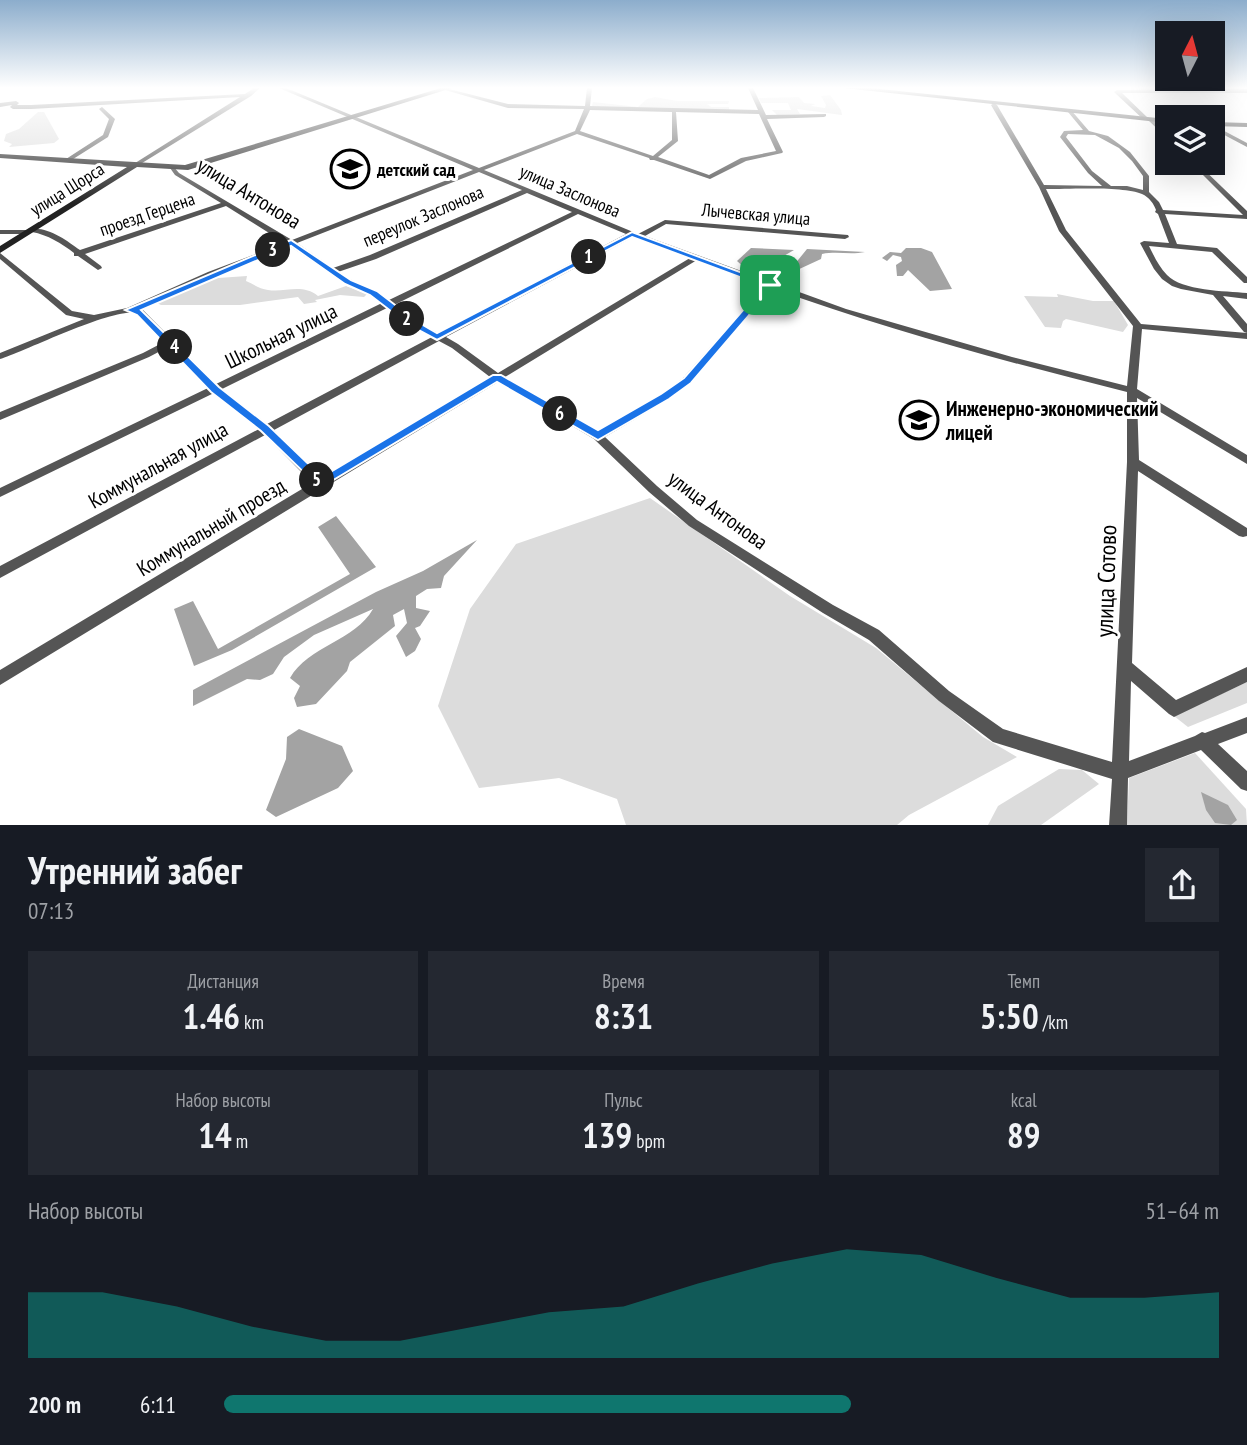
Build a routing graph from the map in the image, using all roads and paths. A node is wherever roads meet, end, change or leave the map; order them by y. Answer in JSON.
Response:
{"nodes":[{"id":1,"x":110,"y":126,"type":"edge"},
{"id":2,"x":197,"y":126,"type":"edge"},
{"id":3,"x":327,"y":126,"type":"edge"},
{"id":4,"x":375,"y":126,"type":"edge"},
{"id":5,"x":580,"y":126,"type":"edge"},
{"id":6,"x":675,"y":126,"type":"edge"},
{"id":7,"x":767,"y":126,"type":"edge"},
{"id":8,"x":1007,"y":126,"type":"edge"},
{"id":9,"x":1083,"y":126,"type":"edge"},
{"id":10,"x":1087,"y":131,"type":"junction"},
{"id":11,"x":578,"y":132,"type":"junction"},
{"id":12,"x":1225,"y":132,"type":"edge"},
{"id":13,"x":1247,"y":145,"type":"edge"},
{"id":14,"x":0,"y":156,"type":"edge"},
{"id":15,"x":652,"y":159,"type":"junction"},
{"id":16,"x":68,"y":160,"type":"junction"},
{"id":17,"x":134,"y":166,"type":"junction"},
{"id":18,"x":173,"y":169,"type":"junction"},
{"id":19,"x":480,"y":171,"type":"junction"},
{"id":20,"x":1206,"y":175,"type":"edge"},
{"id":21,"x":1042,"y":187,"type":"junction"},
{"id":22,"x":1108,"y":187,"type":"junction"},
{"id":23,"x":526,"y":191,"type":"junction"},
{"id":24,"x":1146,"y":193,"type":"junction"},
{"id":25,"x":226,"y":204,"type":"junction"},
{"id":26,"x":577,"y":212,"type":"junction"},
{"id":27,"x":1159,"y":212,"type":"junction"},
{"id":28,"x":1247,"y":216,"type":"edge"},
{"id":29,"x":665,"y":222,"type":"joint"},
{"id":30,"x":30,"y":231,"type":"junction"},
{"id":31,"x":0,"y":232,"type":"edge"},
{"id":32,"x":635,"y":236,"type":"junction"},
{"id":33,"x":845,"y":237,"type":"dead end"},
{"id":34,"x":291,"y":243,"type":"junction"},
{"id":35,"x":1174,"y":245,"type":"junction"},
{"id":36,"x":0,"y":253,"type":"edge"},
{"id":37,"x":77,"y":254,"type":"junction"},
{"id":38,"x":695,"y":258,"type":"junction"},
{"id":39,"x":98,"y":268,"type":"dead end"},
{"id":40,"x":332,"y":271,"type":"junction"},
{"id":41,"x":1247,"y":281,"type":"edge"},
{"id":42,"x":770,"y":285,"type":"junction"},
{"id":43,"x":1216,"y":292,"type":"junction"},
{"id":44,"x":1247,"y":296,"type":"edge"},
{"id":45,"x":389,"y":305,"type":"junction"},
{"id":46,"x":130,"y":310,"type":"junction"},
{"id":47,"x":94,"y":318,"type":"junction"},
{"id":48,"x":1138,"y":326,"type":"junction"},
{"id":49,"x":1247,"y":330,"type":"edge"},
{"id":50,"x":1247,"y":336,"type":"edge"},
{"id":51,"x":437,"y":337,"type":"junction"},
{"id":52,"x":170,"y":342,"type":"junction"},
{"id":53,"x":0,"y":356,"type":"edge"},
{"id":54,"x":497,"y":377,"type":"junction"},
{"id":55,"x":215,"y":389,"type":"junction"},
{"id":56,"x":1132,"y":390,"type":"junction"},
{"id":57,"x":0,"y":416,"type":"edge"},
{"id":58,"x":265,"y":428,"type":"junction"},
{"id":59,"x":598,"y":436,"type":"junction"},
{"id":60,"x":1247,"y":445,"type":"edge"},
{"id":61,"x":1235,"y":452,"type":"junction"},
{"id":62,"x":1247,"y":460,"type":"edge"},
{"id":63,"x":1133,"y":462,"type":"junction"},
{"id":64,"x":320,"y":484,"type":"junction"},
{"id":65,"x":0,"y":493,"type":"edge"},
{"id":66,"x":1243,"y":532,"type":"dead end"},
{"id":67,"x":0,"y":572,"type":"edge"},
{"id":68,"x":1125,"y":666,"type":"junction"},
{"id":69,"x":1247,"y":674,"type":"edge"},
{"id":70,"x":0,"y":678,"type":"edge"},
{"id":71,"x":1247,"y":725,"type":"edge"},
{"id":72,"x":1202,"y":740,"type":"junction"},
{"id":73,"x":1120,"y":773,"type":"junction"},
{"id":74,"x":1247,"y":783,"type":"edge"},
{"id":75,"x":1118,"y":825,"type":"edge"}],
"edges":[{"from":1,"to":16,"type":"street"},
{"from":2,"to":17,"type":"street","name":"улица Щорса"},
{"from":3,"to":18,"type":"main road"},
{"from":4,"to":19,"type":"street","name":"улица Заслонова"},
{"from":5,"to":11,"type":"street"},
{"from":6,"to":15,"type":"street"},
{"from":7,"to":15,"type":"street"},
{"from":8,"to":21,"type":"street"},
{"from":9,"to":10,"type":"street"},
{"from":10,"to":22,"type":"street"},
{"from":10,"to":24,"type":"street"},
{"from":11,"to":15,"type":"street"},
{"from":11,"to":19,"type":"street"},
{"from":12,"to":13,"type":"street"},
{"from":14,"to":16,"type":"main road"},
{"from":16,"to":17,"type":"main road"},
{"from":17,"to":18,"type":"main road"},
{"from":17,"to":30,"type":"main road","name":"улица Щорса"},
{"from":18,"to":25,"type":"street","name":"улица Антонова"},
{"from":19,"to":23,"type":"street","name":"улица Заслонова"},
{"from":19,"to":34,"type":"street"},
{"from":20,"to":28,"type":"street"},
{"from":21,"to":22,"type":"street"},
{"from":21,"to":48,"type":"street"},
{"from":22,"to":24,"type":"street"},
{"from":23,"to":26,"type":"street","name":"улица Заслонова"},
{"from":23,"to":40,"type":"street","name":"переулок Заслонова"},
{"from":24,"to":27,"type":"street"},
{"from":25,"to":34,"type":"street","name":"улица Антонова"},
{"from":25,"to":37,"type":"street","name":"проезд Герцена"},
{"from":26,"to":32,"type":"street","name":"улица Заслонова"},
{"from":26,"to":45,"type":"street","name":"Школьная улица"},
{"from":27,"to":28,"type":"street"},
{"from":27,"to":35,"type":"street"},
{"from":29,"to":32,"type":"street","name":"Коммунальная улица"},
{"from":29,"to":33,"type":"street","name":"Лычевская улица"},
{"from":30,"to":31,"type":"street"},
{"from":30,"to":36,"type":"main road","name":"улица Щорса"},
{"from":30,"to":37,"type":"street"},
{"from":32,"to":38,"type":"street","name":"улица Заслонова"},
{"from":32,"to":51,"type":"street","name":"Коммунальная улица"},
{"from":34,"to":40,"type":"street","name":"улица Антонова"},
{"from":34,"to":46,"type":"street"},
{"from":35,"to":41,"type":"street"},
{"from":35,"to":43,"type":"street"},
{"from":36,"to":47,"type":"street"},
{"from":37,"to":39,"type":"street"},
{"from":38,"to":42,"type":"street","name":"улица Заслонова"},
{"from":38,"to":54,"type":"street","name":"Коммунальный проезд"},
{"from":40,"to":45,"type":"street","name":"улица Антонова"},
{"from":42,"to":56,"type":"street","name":"улица Заслонова"},
{"from":42,"to":59,"type":"street"},
{"from":43,"to":44,"type":"street"},
{"from":43,"to":49,"type":"street"},
{"from":45,"to":51,"type":"street","name":"улица Антонова"},
{"from":45,"to":55,"type":"street","name":"Школьная улица"},
{"from":46,"to":47,"type":"street"},
{"from":46,"to":52,"type":"street"},
{"from":47,"to":53,"type":"street"},
{"from":48,"to":50,"type":"street"},
{"from":48,"to":56,"type":"street","name":"улица Сотово"},
{"from":51,"to":54,"type":"street","name":"улица Антонова"},
{"from":51,"to":58,"type":"street","name":"Коммунальная улица"},
{"from":52,"to":55,"type":"street"},
{"from":52,"to":57,"type":"street"},
{"from":54,"to":59,"type":"street","name":"улица Антонова"},
{"from":54,"to":64,"type":"street","name":"Коммунальный проезд"},
{"from":55,"to":58,"type":"street"},
{"from":55,"to":65,"type":"street","name":"Школьная улица"},
{"from":56,"to":61,"type":"street"},
{"from":56,"to":63,"type":"street","name":"улица Сотово"},
{"from":58,"to":64,"type":"street"},
{"from":58,"to":67,"type":"street","name":"Коммунальная улица"},
{"from":59,"to":73,"type":"street","name":"улица Антонова"},
{"from":60,"to":61,"type":"street"},
{"from":61,"to":62,"type":"street"},
{"from":63,"to":66,"type":"street"},
{"from":63,"to":68,"type":"street","name":"улица Сотово"},
{"from":64,"to":70,"type":"street","name":"Коммунальный проезд"},
{"from":68,"to":69,"type":"street"},
{"from":68,"to":73,"type":"street","name":"улица Сотово"},
{"from":71,"to":72,"type":"street"},
{"from":72,"to":73,"type":"street"},
{"from":72,"to":74,"type":"street"},
{"from":73,"to":75,"type":"street","name":"улица Сотово"}]}
